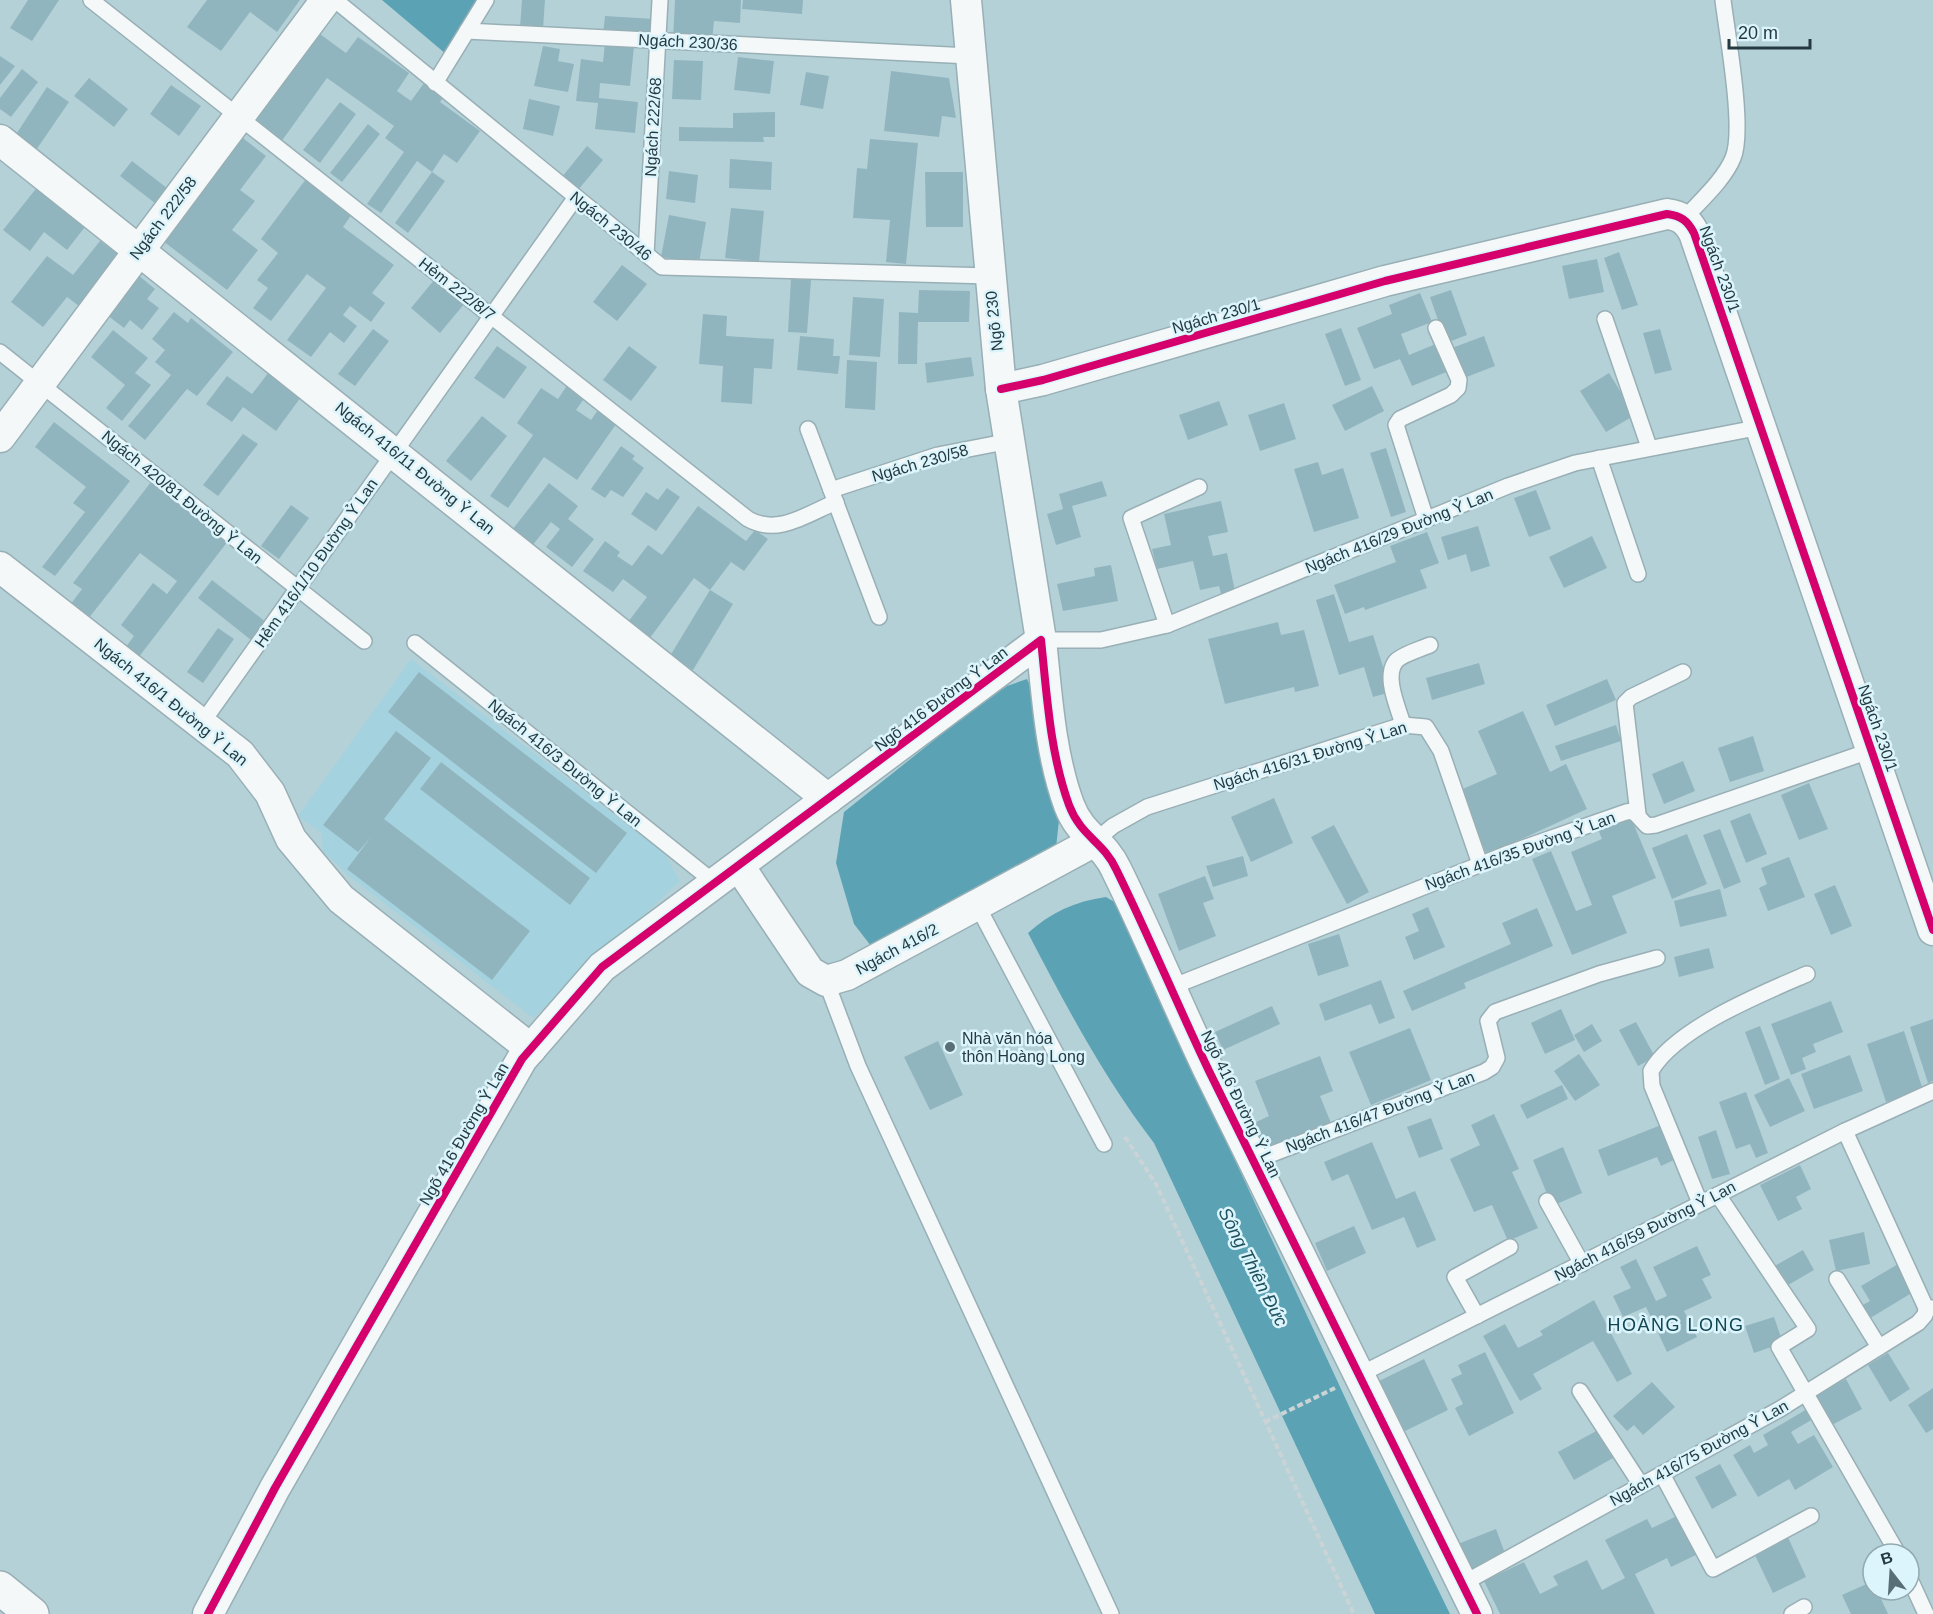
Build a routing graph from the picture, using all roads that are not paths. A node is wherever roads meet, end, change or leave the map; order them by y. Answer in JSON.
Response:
{"nodes":[{"id":1,"x":91,"y":0,"type":"edge"},
{"id":2,"x":326,"y":0,"type":"edge"},
{"id":3,"x":335,"y":0,"type":"edge"},
{"id":4,"x":486,"y":0,"type":"edge"},
{"id":5,"x":660,"y":0,"type":"edge"},
{"id":6,"x":966,"y":0,"type":"edge"},
{"id":7,"x":1723,"y":0,"type":"edge"},
{"id":8,"x":467,"y":31,"type":"junction"},
{"id":9,"x":658,"y":40,"type":"junction"},
{"id":10,"x":970,"y":56,"type":"junction"},
{"id":11,"x":435,"y":83,"type":"junction"},
{"id":12,"x":239,"y":116,"type":"junction"},
{"id":13,"x":0,"y":140,"type":"edge"},
{"id":14,"x":576,"y":197,"type":"junction"},
{"id":15,"x":1684,"y":219,"type":"junction"},
{"id":16,"x":140,"y":249,"type":"junction"},
{"id":17,"x":646,"y":254,"type":"junction"},
{"id":18,"x":990,"y":276,"type":"junction"},
{"id":19,"x":491,"y":316,"type":"junction"},
{"id":20,"x":1605,"y":319,"type":"dead end"},
{"id":21,"x":1436,"y":328,"type":"dead end"},
{"id":22,"x":0,"y":352,"type":"edge"},
{"id":23,"x":40,"y":383,"type":"junction"},
{"id":24,"x":1001,"y":389,"type":"junction"},
{"id":25,"x":1761,"y":427,"type":"junction"},
{"id":26,"x":808,"y":429,"type":"dead end"},
{"id":27,"x":0,"y":436,"type":"edge"},
{"id":28,"x":1010,"y":441,"type":"junction"},
{"id":29,"x":1649,"y":447,"type":"junction"},
{"id":30,"x":394,"y":452,"type":"junction"},
{"id":31,"x":1599,"y":458,"type":"junction"},
{"id":32,"x":1199,"y":487,"type":"dead end"},
{"id":33,"x":833,"y":496,"type":"junction"},
{"id":34,"x":1426,"y":519,"type":"junction"},
{"id":35,"x":0,"y":567,"type":"edge"},
{"id":36,"x":1638,"y":574,"type":"dead end"},
{"id":37,"x":297,"y":588,"type":"junction"},
{"id":38,"x":879,"y":617,"type":"dead end"},
{"id":39,"x":1167,"y":625,"type":"junction"},
{"id":40,"x":1041,"y":640,"type":"junction"},
{"id":41,"x":364,"y":641,"type":"dead end"},
{"id":42,"x":415,"y":644,"type":"dead end"},
{"id":43,"x":1430,"y":645,"type":"dead end"},
{"id":44,"x":1683,"y":672,"type":"dead end"},
{"id":45,"x":202,"y":723,"type":"junction"},
{"id":46,"x":1403,"y":725,"type":"junction"},
{"id":47,"x":1872,"y":750,"type":"junction"},
{"id":48,"x":828,"y":799,"type":"junction"},
{"id":49,"x":1638,"y":814,"type":"junction"},
{"id":50,"x":1095,"y":841,"type":"junction"},
{"id":51,"x":1480,"y":864,"type":"junction"},
{"id":52,"x":739,"y":866,"type":"junction"},
{"id":53,"x":715,"y":883,"type":"junction"},
{"id":54,"x":977,"y":905,"type":"junction"},
{"id":55,"x":1933,"y":930,"type":"edge"},
{"id":56,"x":1657,"y":958,"type":"dead end"},
{"id":57,"x":1807,"y":974,"type":"dead end"},
{"id":58,"x":826,"y":981,"type":"junction"},
{"id":59,"x":1168,"y":988,"type":"junction"},
{"id":60,"x":531,"y":1049,"type":"junction"},
{"id":61,"x":1933,"y":1091,"type":"edge"},
{"id":62,"x":1845,"y":1131,"type":"junction"},
{"id":63,"x":1104,"y":1144,"type":"dead end"},
{"id":64,"x":1254,"y":1161,"type":"junction"},
{"id":65,"x":1718,"y":1195,"type":"junction"},
{"id":66,"x":1547,"y":1201,"type":"dead end"},
{"id":67,"x":1700,"y":1203,"type":"junction"},
{"id":68,"x":1510,"y":1248,"type":"dead end"},
{"id":69,"x":1582,"y":1264,"type":"junction"},
{"id":70,"x":1837,"y":1279,"type":"dead end"},
{"id":71,"x":1929,"y":1308,"type":"edge"},
{"id":72,"x":1477,"y":1316,"type":"junction"},
{"id":73,"x":1879,"y":1347,"type":"junction"},
{"id":74,"x":1359,"y":1375,"type":"junction"},
{"id":75,"x":1580,"y":1391,"type":"dead end"},
{"id":76,"x":1806,"y":1392,"type":"junction"},
{"id":77,"x":1662,"y":1474,"type":"junction"},
{"id":78,"x":1641,"y":1485,"type":"junction"},
{"id":79,"x":1811,"y":1516,"type":"dead end"},
{"id":80,"x":1891,"y":1542,"type":"edge"},
{"id":81,"x":1462,"y":1584,"type":"junction"},
{"id":82,"x":0,"y":1588,"type":"edge"},
{"id":83,"x":32,"y":1614,"type":"edge"},
{"id":84,"x":208,"y":1614,"type":"edge"},
{"id":85,"x":1111,"y":1614,"type":"edge"},
{"id":86,"x":1477,"y":1614,"type":"edge"}],
"edges":[{"from":1,"to":12,"type":"lane","name":"Hẻm 222/8/7"},
{"from":2,"to":12,"type":"street","name":"Ngách 222/58"},
{"from":3,"to":11,"type":"lane","name":"Ngách 230/46"},
{"from":4,"to":8,"type":"lane"},
{"from":5,"to":9,"type":"lane","name":"Ngách 222/68"},
{"from":6,"to":10,"type":"street","name":"Ngõ 230"},
{"from":7,"to":15,"type":"lane"},
{"from":8,"to":9,"type":"lane","name":"Ngách 230/36"},
{"from":8,"to":11,"type":"lane"},
{"from":9,"to":10,"type":"lane","name":"Ngách 230/36"},
{"from":9,"to":17,"type":"lane","name":"Ngách 222/68"},
{"from":10,"to":18,"type":"street","name":"Ngõ 230"},
{"from":11,"to":14,"type":"lane","name":"Ngách 230/46"},
{"from":12,"to":16,"type":"street","name":"Ngách 222/58"},
{"from":12,"to":19,"type":"lane","name":"Hẻm 222/8/7"},
{"from":13,"to":16,"type":"street","name":"Ngách 416/11 Đường Ỷ Lan"},
{"from":14,"to":17,"type":"lane","name":"Ngách 230/46"},
{"from":14,"to":19,"type":"lane","name":"Hẻm 416/1/10 Đường Ỷ Lan"},
{"from":15,"to":24,"type":"street","name":"Ngách 230/1"},
{"from":15,"to":25,"type":"street","name":"Ngách 230/1"},
{"from":16,"to":23,"type":"street","name":"Ngách 222/58"},
{"from":16,"to":30,"type":"street","name":"Ngách 416/11 Đường Ỷ Lan"},
{"from":17,"to":18,"type":"lane","name":"Ngách 230/46"},
{"from":18,"to":24,"type":"street","name":"Ngõ 230"},
{"from":19,"to":30,"type":"lane","name":"Hẻm 416/1/10 Đường Ỷ Lan"},
{"from":19,"to":33,"type":"lane","name":"Hẻm 222/8/7"},
{"from":20,"to":29,"type":"lane"},
{"from":21,"to":34,"type":"lane"},
{"from":22,"to":23,"type":"lane","name":"Ngách 420/81 Đường Ỷ Lan"},
{"from":23,"to":27,"type":"street","name":"Ngách 222/58"},
{"from":23,"to":37,"type":"lane","name":"Ngách 420/81 Đường Ỷ Lan"},
{"from":24,"to":28,"type":"street","name":"Ngõ 230"},
{"from":25,"to":29,"type":"lane","name":"Ngách 416/29 Đường Ỷ Lan"},
{"from":25,"to":47,"type":"street","name":"Ngách 230/1"},
{"from":26,"to":33,"type":"lane"},
{"from":28,"to":33,"type":"lane","name":"Ngách 230/58"},
{"from":28,"to":40,"type":"street","name":"Ngõ 230"},
{"from":29,"to":31,"type":"lane","name":"Ngách 416/29 Đường Ỷ Lan"},
{"from":30,"to":37,"type":"lane","name":"Hẻm 416/1/10 Đường Ỷ Lan"},
{"from":30,"to":48,"type":"street","name":"Ngách 416/11 Đường Ỷ Lan"},
{"from":31,"to":34,"type":"lane","name":"Ngách 416/29 Đường Ỷ Lan"},
{"from":31,"to":36,"type":"lane"},
{"from":32,"to":39,"type":"lane"},
{"from":33,"to":38,"type":"lane"},
{"from":34,"to":39,"type":"lane","name":"Ngách 416/29 Đường Ỷ Lan"},
{"from":35,"to":45,"type":"street","name":"Ngách 416/1 Đường Ỷ Lan"},
{"from":37,"to":41,"type":"lane","name":"Ngách 420/81 Đường Ỷ Lan"},
{"from":37,"to":45,"type":"lane","name":"Hẻm 416/1/10 Đường Ỷ Lan"},
{"from":39,"to":40,"type":"lane","name":"Ngách 416/29 Đường Ỷ Lan"},
{"from":40,"to":48,"type":"street","name":"Ngõ 416 Đường Ỷ Lan"},
{"from":40,"to":50,"type":"street","name":"Ngõ 416 Đường Ỷ Lan"},
{"from":42,"to":53,"type":"lane","name":"Ngách 416/3 Đường Ỷ Lan"},
{"from":43,"to":46,"type":"lane"},
{"from":44,"to":49,"type":"lane"},
{"from":45,"to":60,"type":"street","name":"Ngách 416/1 Đường Ỷ Lan"},
{"from":46,"to":50,"type":"lane","name":"Ngách 416/31 Đường Ỷ Lan"},
{"from":46,"to":51,"type":"lane","name":"Ngách 416/31 Đường Ỷ Lan"},
{"from":47,"to":49,"type":"lane","name":"Ngách 416/35 Đường Ỷ Lan"},
{"from":47,"to":55,"type":"street","name":"Ngách 230/1"},
{"from":48,"to":52,"type":"street","name":"Ngõ 416 Đường Ỷ Lan"},
{"from":49,"to":51,"type":"lane","name":"Ngách 416/35 Đường Ỷ Lan"},
{"from":50,"to":54,"type":"street","name":"Ngách 416/2"},
{"from":50,"to":59,"type":"street","name":"Ngõ 416 Đường Ỷ Lan"},
{"from":51,"to":59,"type":"lane","name":"Ngách 416/35 Đường Ỷ Lan"},
{"from":52,"to":53,"type":"street","name":"Ngõ 416 Đường Ỷ Lan"},
{"from":52,"to":58,"type":"street"},
{"from":53,"to":60,"type":"street","name":"Ngõ 416 Đường Ỷ Lan"},
{"from":54,"to":58,"type":"street","name":"Ngách 416/2"},
{"from":54,"to":63,"type":"lane"},
{"from":56,"to":64,"type":"lane","name":"Ngách 416/47 Đường Ỷ Lan"},
{"from":57,"to":67,"type":"lane"},
{"from":58,"to":85,"type":"lane"},
{"from":59,"to":64,"type":"street","name":"Ngõ 416 Đường Ỷ Lan"},
{"from":60,"to":84,"type":"street","name":"Ngõ 416 Đường Ỷ Lan"},
{"from":61,"to":62,"type":"lane","name":"Ngách 416/59 Đường Ỷ Lan"},
{"from":62,"to":65,"type":"lane","name":"Ngách 416/59 Đường Ỷ Lan"},
{"from":62,"to":71,"type":"lane"},
{"from":64,"to":74,"type":"street","name":"Ngõ 416 Đường Ỷ Lan"},
{"from":65,"to":67,"type":"lane","name":"Ngách 416/59 Đường Ỷ Lan"},
{"from":65,"to":76,"type":"lane"},
{"from":66,"to":69,"type":"lane"},
{"from":67,"to":69,"type":"lane","name":"Ngách 416/59 Đường Ỷ Lan"},
{"from":68,"to":72,"type":"lane"},
{"from":69,"to":72,"type":"lane","name":"Ngách 416/59 Đường Ỷ Lan"},
{"from":70,"to":73,"type":"lane"},
{"from":71,"to":73,"type":"lane","name":"Ngách 416/75 Đường Ỷ Lan"},
{"from":72,"to":74,"type":"lane","name":"Ngách 416/59 Đường Ỷ Lan"},
{"from":73,"to":76,"type":"lane","name":"Ngách 416/75 Đường Ỷ Lan"},
{"from":74,"to":81,"type":"street","name":"Ngõ 416 Đường Ỷ Lan"},
{"from":75,"to":78,"type":"lane"},
{"from":76,"to":77,"type":"lane","name":"Ngách 416/75 Đường Ỷ Lan"},
{"from":76,"to":80,"type":"lane"},
{"from":77,"to":78,"type":"lane","name":"Ngách 416/75 Đường Ỷ Lan"},
{"from":77,"to":79,"type":"lane"},
{"from":78,"to":81,"type":"lane","name":"Ngách 416/75 Đường Ỷ Lan"},
{"from":81,"to":86,"type":"street","name":"Ngõ 416 Đường Ỷ Lan"},
{"from":82,"to":83,"type":"main road"}]}
